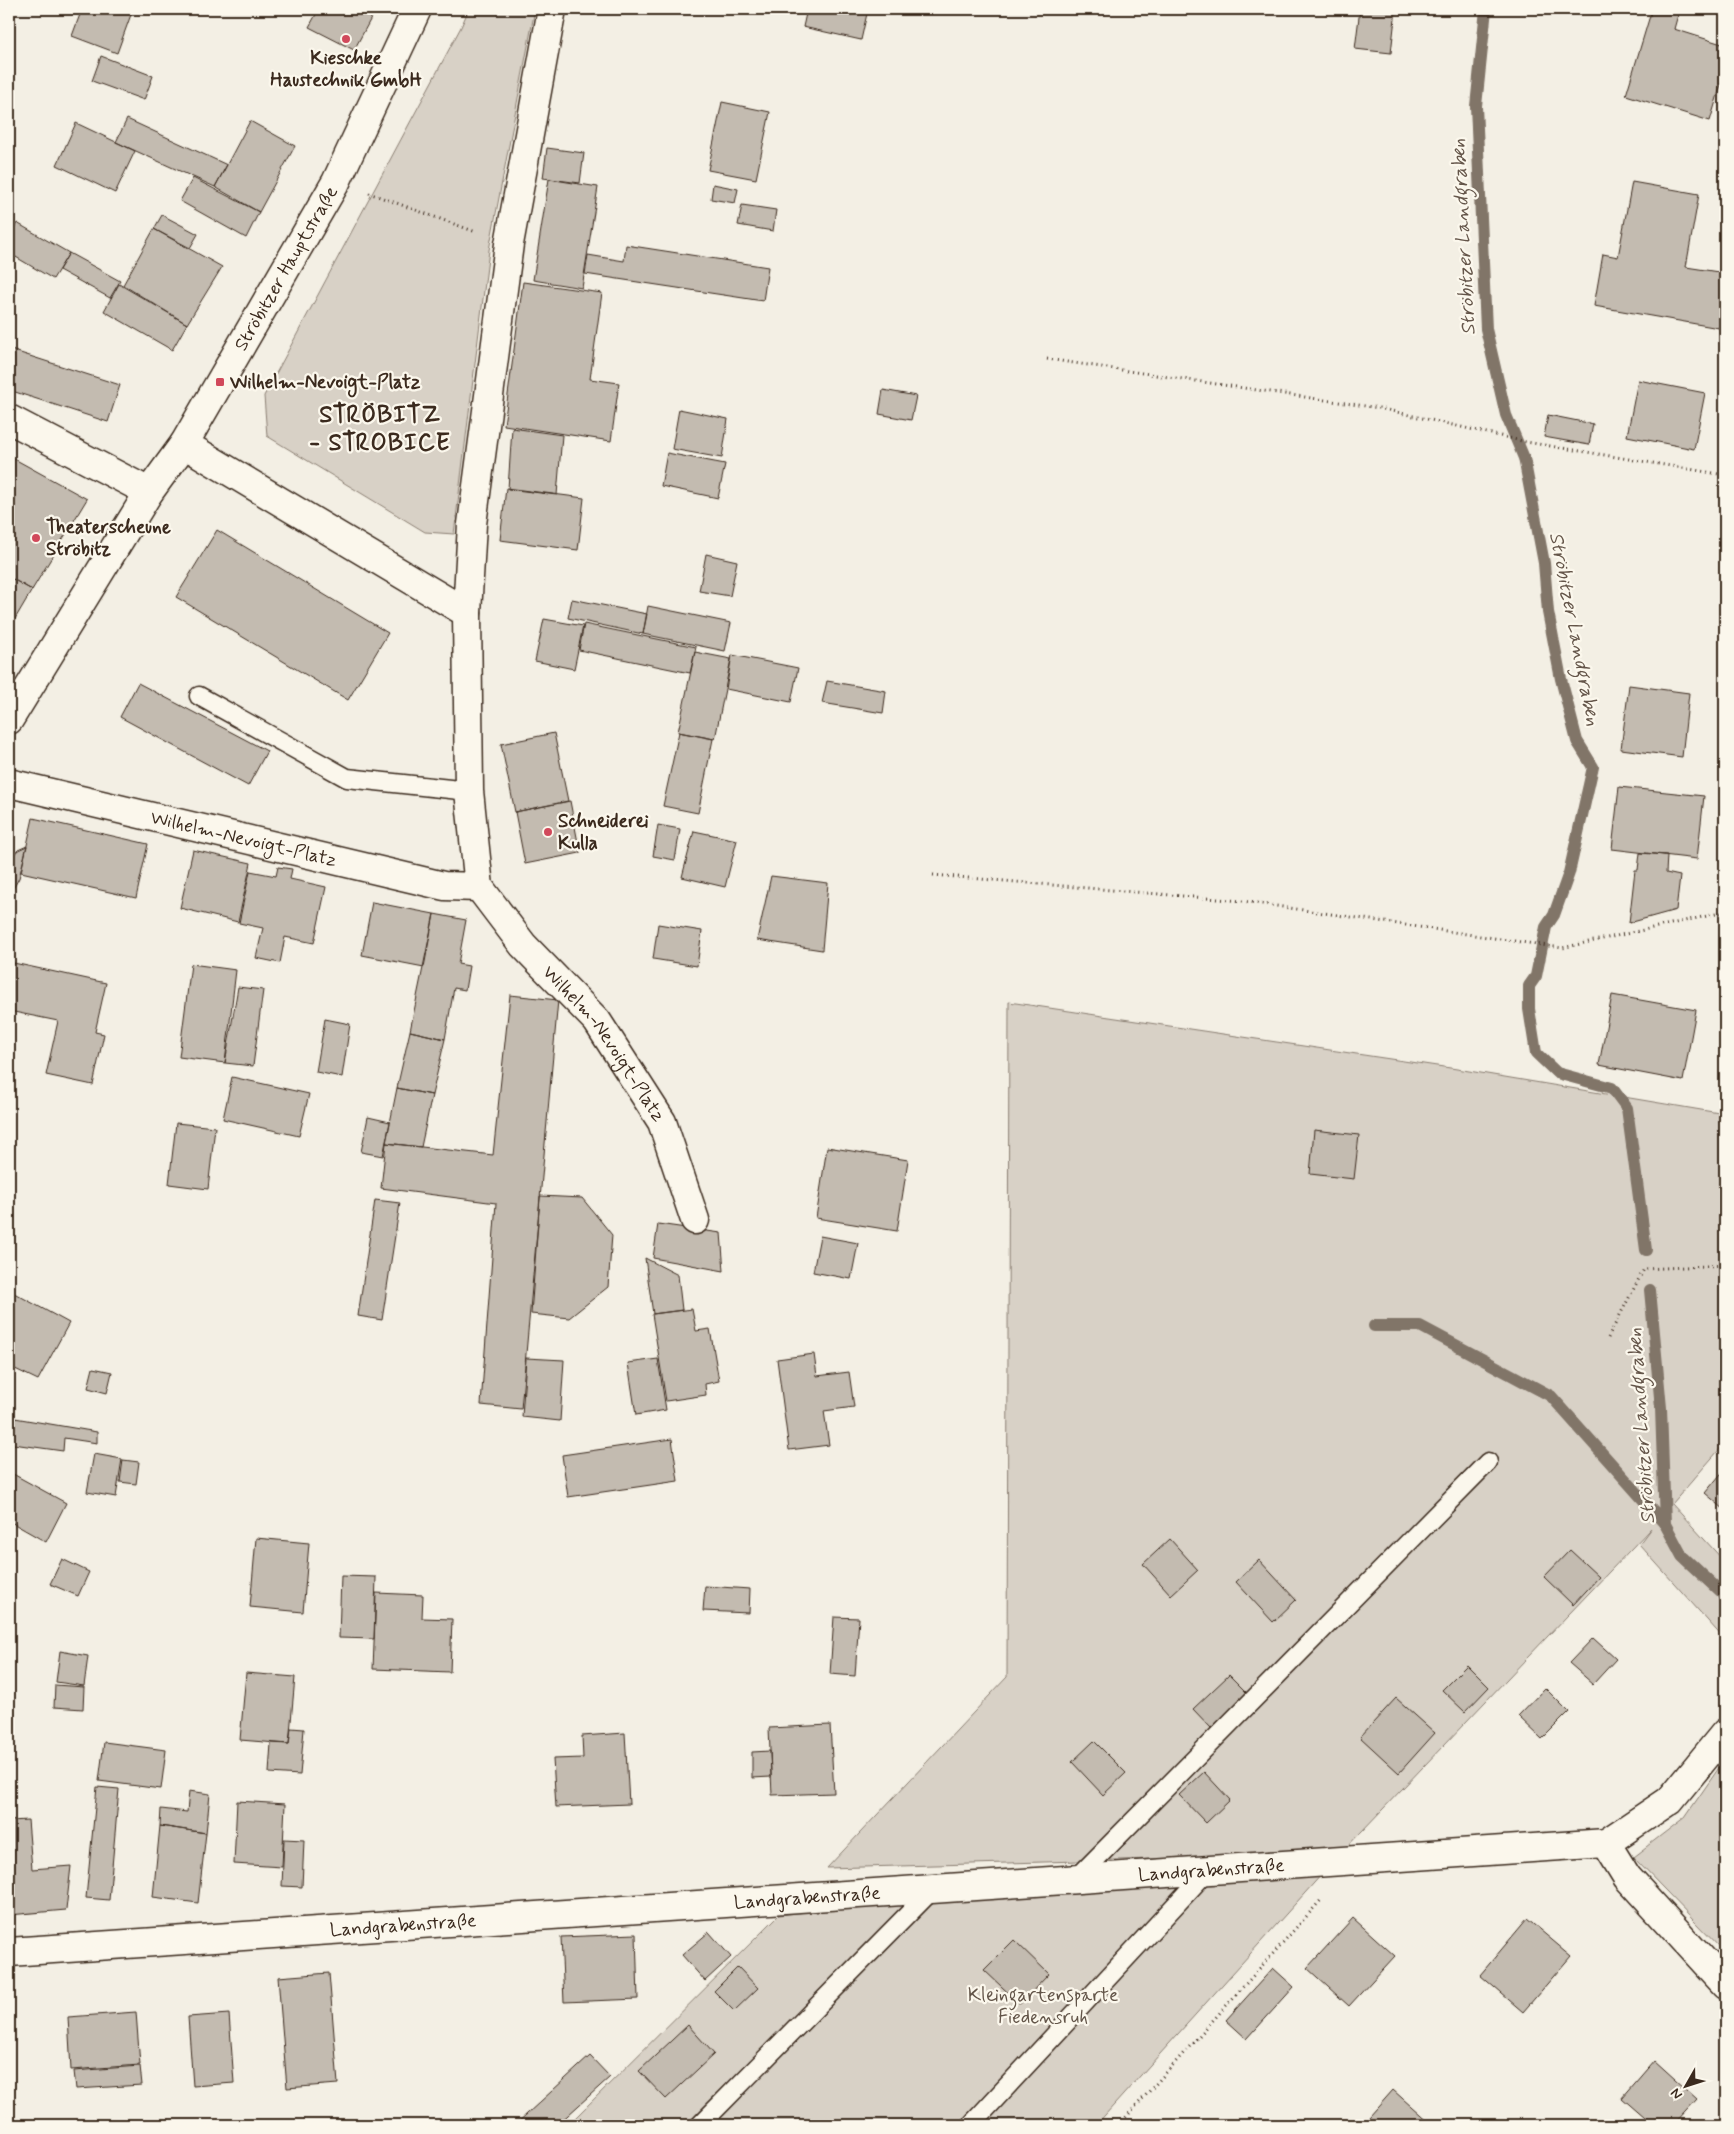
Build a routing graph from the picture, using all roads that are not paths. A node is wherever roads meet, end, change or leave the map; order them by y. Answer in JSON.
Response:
{"nodes":[{"id":1,"x":417,"y":9,"type":"edge"},
{"id":2,"x":552,"y":9,"type":"edge"},
{"id":3,"x":9,"y":419,"type":"edge"},
{"id":4,"x":184,"y":444,"type":"junction"},
{"id":5,"x":149,"y":492,"type":"junction"},
{"id":6,"x":467,"y":612,"type":"junction"},
{"id":7,"x":199,"y":696,"type":"dead end"},
{"id":8,"x":9,"y":720,"type":"edge"},
{"id":9,"x":9,"y":783,"type":"edge"},
{"id":10,"x":469,"y":791,"type":"junction"},
{"id":11,"x":479,"y":887,"type":"junction"},
{"id":12,"x":695,"y":1220,"type":"dead end"},
{"id":13,"x":1488,"y":1462,"type":"dead end"},
{"id":14,"x":1725,"y":1733,"type":"edge"},
{"id":15,"x":1606,"y":1843,"type":"junction"},
{"id":16,"x":1208,"y":1870,"type":"junction"},
{"id":17,"x":1076,"y":1879,"type":"junction"},
{"id":18,"x":933,"y":1889,"type":"junction"},
{"id":19,"x":9,"y":1952,"type":"edge"},
{"id":20,"x":1725,"y":1984,"type":"edge"},
{"id":21,"x":700,"y":2125,"type":"edge"},
{"id":22,"x":971,"y":2125,"type":"edge"}],
"edges":[{"from":1,"to":4,"type":"street","name":"Ströbitzer Hauptstraße"},
{"from":2,"to":6,"type":"street"},
{"from":3,"to":5,"type":"street"},
{"from":4,"to":5,"type":"street","name":"Ströbitzer Hauptstraße"},
{"from":4,"to":6,"type":"street"},
{"from":5,"to":8,"type":"street","name":"Ströbitzer Hauptstraße"},
{"from":6,"to":10,"type":"street"},
{"from":7,"to":10,"type":"lane"},
{"from":9,"to":11,"type":"street","name":"Wilhelm-Nevoigt-Platz"},
{"from":10,"to":11,"type":"street"},
{"from":11,"to":12,"type":"street","name":"Wilhelm-Nevoigt-Platz"},
{"from":13,"to":17,"type":"lane"},
{"from":14,"to":15,"type":"street"},
{"from":15,"to":16,"type":"street","name":"Landgrabenstraße"},
{"from":15,"to":20,"type":"street"},
{"from":16,"to":17,"type":"street","name":"Landgrabenstraße"},
{"from":16,"to":22,"type":"lane"},
{"from":17,"to":18,"type":"street","name":"Landgrabenstraße"},
{"from":18,"to":19,"type":"street","name":"Landgrabenstraße"},
{"from":18,"to":21,"type":"lane"}]}
